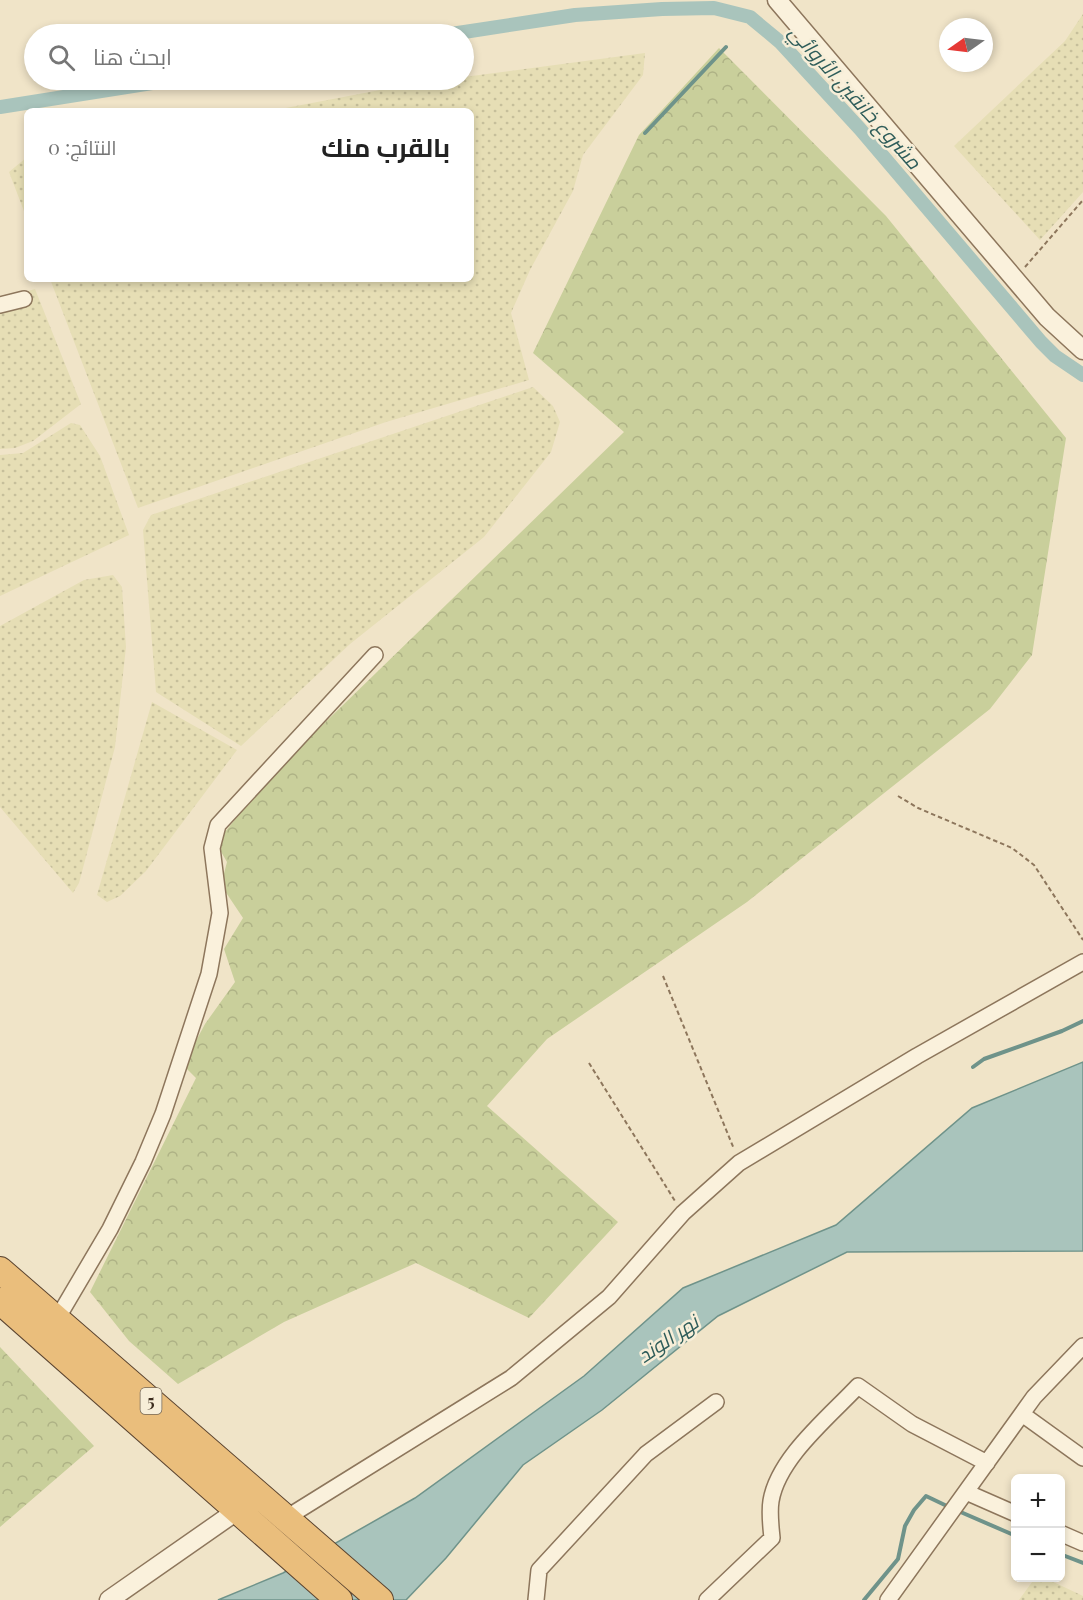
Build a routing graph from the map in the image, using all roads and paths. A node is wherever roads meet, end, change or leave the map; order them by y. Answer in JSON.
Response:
{"nodes":[{"id":1,"x":777,"y":0,"type":"edge"},
{"id":2,"x":1083,"y":200,"type":"edge"},
{"id":3,"x":1015,"y":279,"type":"junction"},
{"id":4,"x":24,"y":299,"type":"dead end"},
{"id":5,"x":0,"y":305,"type":"edge"},
{"id":6,"x":1083,"y":350,"type":"edge"},
{"id":7,"x":375,"y":655,"type":"dead end"},
{"id":8,"x":898,"y":796,"type":"dead end"},
{"id":9,"x":1083,"y":940,"type":"edge"},
{"id":10,"x":1083,"y":962,"type":"edge"},
{"id":11,"x":663,"y":976,"type":"dead end"},
{"id":12,"x":589,"y":1063,"type":"dead end"},
{"id":13,"x":739,"y":1163,"type":"junction"},
{"id":14,"x":683,"y":1213,"type":"junction"},
{"id":15,"x":0,"y":1270,"type":"edge"},
{"id":16,"x":0,"y":1301,"type":"edge"},
{"id":17,"x":57,"y":1319,"type":"junction"},
{"id":18,"x":1083,"y":1346,"type":"edge"},
{"id":19,"x":716,"y":1402,"type":"dead end"},
{"id":20,"x":1022,"y":1414,"type":"junction"},
{"id":21,"x":1083,"y":1458,"type":"edge"},
{"id":22,"x":987,"y":1463,"type":"junction"},
{"id":23,"x":962,"y":1497,"type":"junction"},
{"id":24,"x":238,"y":1510,"type":"junction"},
{"id":25,"x":1011,"y":1512,"type":"edge"},
{"id":26,"x":294,"y":1525,"type":"junction"},
{"id":27,"x":1065,"y":1535,"type":"edge"},
{"id":28,"x":1083,"y":1543,"type":"edge"},
{"id":29,"x":109,"y":1600,"type":"edge"},
{"id":30,"x":339,"y":1600,"type":"edge"},
{"id":31,"x":380,"y":1600,"type":"edge"},
{"id":32,"x":536,"y":1600,"type":"edge"},
{"id":33,"x":707,"y":1600,"type":"edge"},
{"id":34,"x":888,"y":1600,"type":"edge"}],
"edges":[{"from":1,"to":3,"type":"street"},
{"from":2,"to":3,"type":"path"},
{"from":3,"to":6,"type":"street"},
{"from":4,"to":5,"type":"street"},
{"from":7,"to":17,"type":"street"},
{"from":8,"to":9,"type":"path"},
{"from":10,"to":13,"type":"street"},
{"from":11,"to":13,"type":"path"},
{"from":12,"to":14,"type":"path"},
{"from":13,"to":14,"type":"street"},
{"from":14,"to":26,"type":"street"},
{"from":15,"to":17,"type":"highway","number":"5"},
{"from":16,"to":24,"type":"highway","number":"5"},
{"from":17,"to":26,"type":"highway","number":"5"},
{"from":18,"to":20,"type":"street"},
{"from":19,"to":32,"type":"street"},
{"from":20,"to":21,"type":"street"},
{"from":20,"to":22,"type":"street"},
{"from":22,"to":23,"type":"street"},
{"from":22,"to":33,"type":"street"},
{"from":23,"to":25,"type":"street"},
{"from":23,"to":34,"type":"street"},
{"from":24,"to":29,"type":"street"},
{"from":24,"to":30,"type":"highway","number":"5"},
{"from":26,"to":31,"type":"highway","number":"5"},
{"from":27,"to":28,"type":"street"}]}
